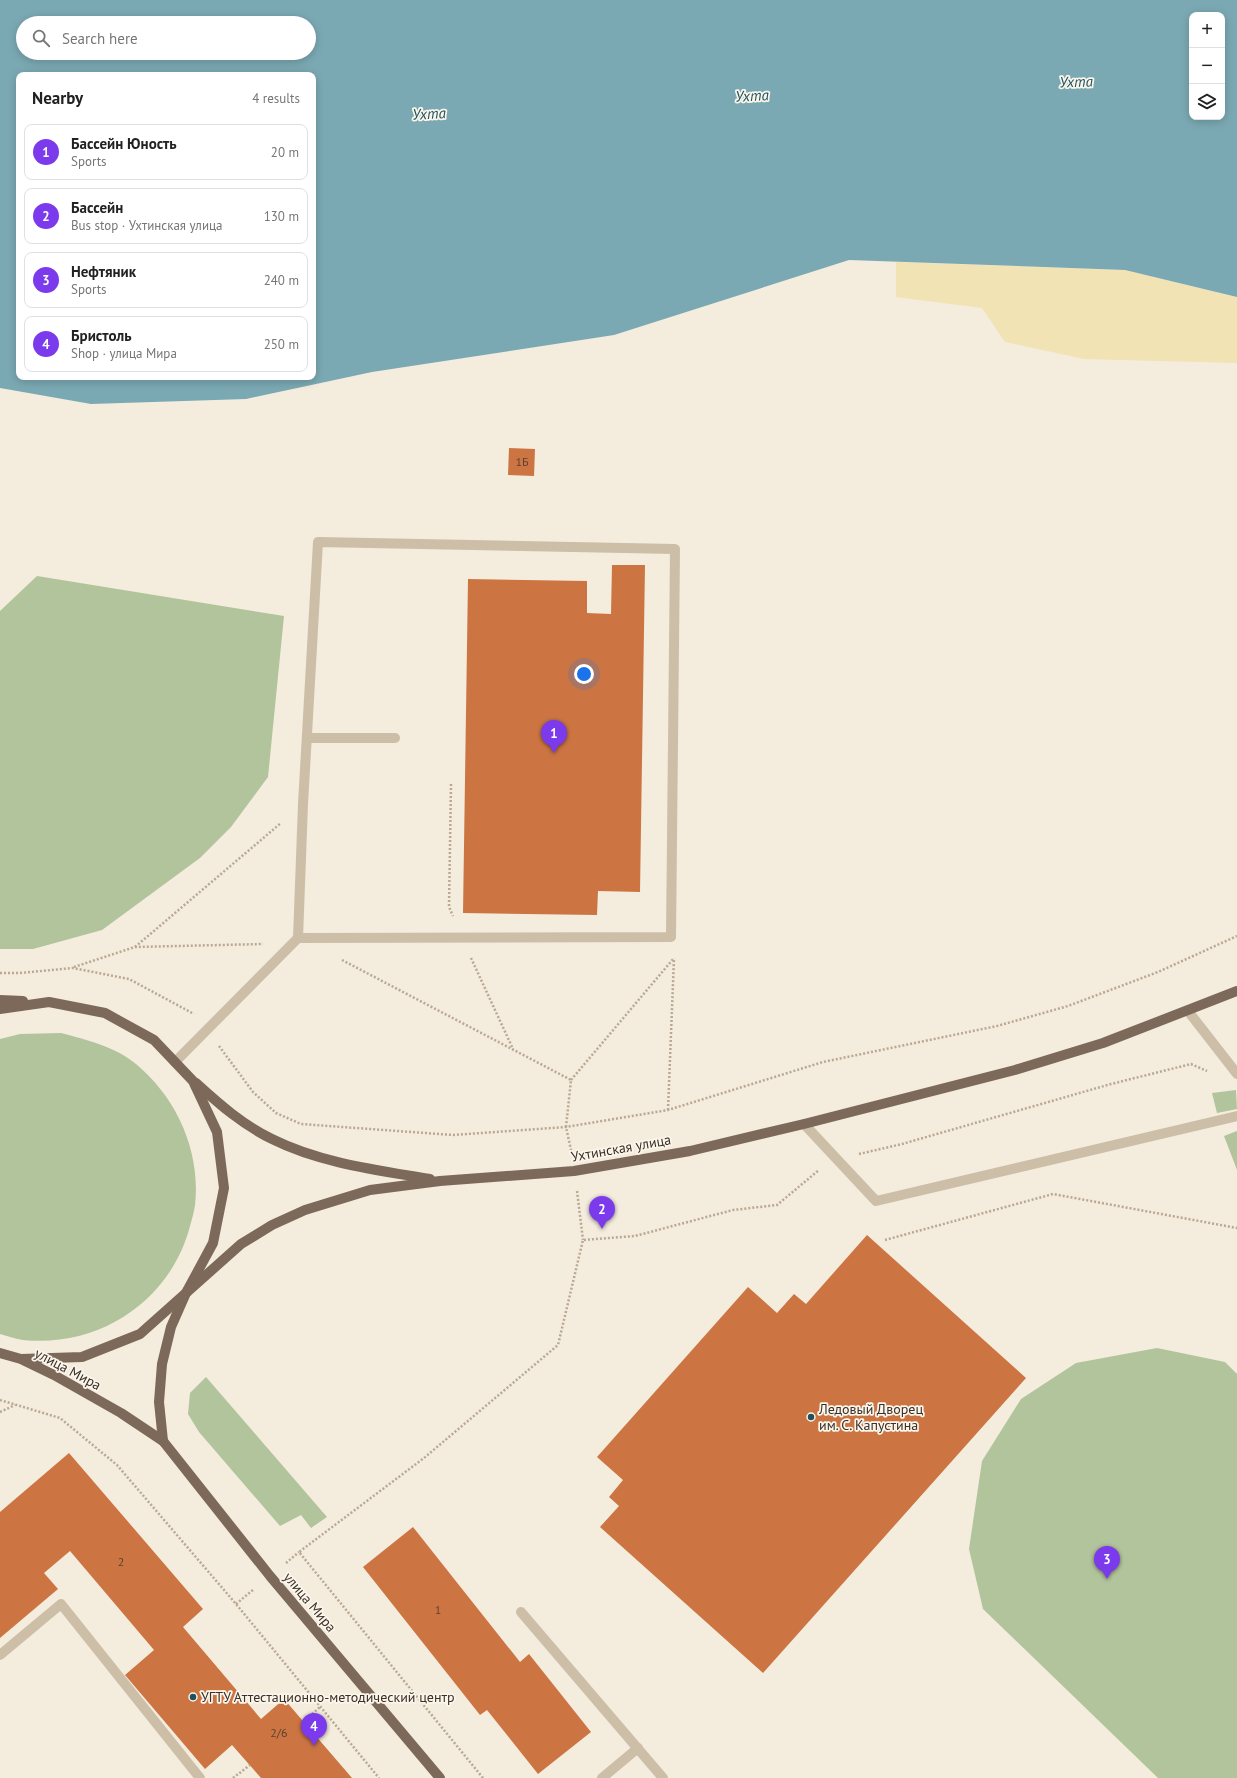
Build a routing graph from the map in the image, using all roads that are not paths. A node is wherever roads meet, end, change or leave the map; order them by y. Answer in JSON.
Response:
{"nodes":[{"id":1,"x":307,"y":738,"type":"junction"},
{"id":2,"x":395,"y":738,"type":"dead end"},
{"id":3,"x":298,"y":938,"type":"junction"},
{"id":4,"x":1237,"y":991,"type":"edge"},
{"id":5,"x":0,"y":1000,"type":"edge"},
{"id":6,"x":49,"y":1002,"type":"junction"},
{"id":7,"x":0,"y":1009,"type":"edge"},
{"id":8,"x":1188,"y":1011,"type":"junction"},
{"id":9,"x":176,"y":1062,"type":"junction"},
{"id":10,"x":1237,"y":1074,"type":"edge"},
{"id":11,"x":193,"y":1081,"type":"junction"},
{"id":12,"x":1237,"y":1116,"type":"edge"},
{"id":13,"x":804,"y":1124,"type":"junction"},
{"id":14,"x":440,"y":1181,"type":"junction"},
{"id":15,"x":186,"y":1293,"type":"junction"},
{"id":16,"x":0,"y":1353,"type":"edge"},
{"id":17,"x":21,"y":1359,"type":"junction"},
{"id":18,"x":163,"y":1441,"type":"junction"},
{"id":19,"x":521,"y":1612,"type":"dead end"},
{"id":20,"x":0,"y":1656,"type":"edge"},
{"id":21,"x":638,"y":1748,"type":"junction"},
{"id":22,"x":200,"y":1778,"type":"edge"},
{"id":23,"x":440,"y":1778,"type":"edge"},
{"id":24,"x":602,"y":1778,"type":"edge"},
{"id":25,"x":663,"y":1778,"type":"edge"}],
"edges":[{"from":1,"to":2,"type":"lane"},
{"from":1,"to":3,"type":"lane"},
{"from":1,"to":3,"type":"lane"},
{"from":3,"to":9,"type":"lane"},
{"from":4,"to":8,"type":"main road","name":"Ухтинская улица"},
{"from":5,"to":6,"type":"main road"},
{"from":6,"to":7,"type":"main road"},
{"from":6,"to":9,"type":"main road"},
{"from":8,"to":10,"type":"lane"},
{"from":8,"to":13,"type":"main road","name":"Ухтинская улица"},
{"from":9,"to":11,"type":"main road"},
{"from":11,"to":14,"type":"main road"},
{"from":11,"to":15,"type":"main road"},
{"from":12,"to":13,"type":"lane"},
{"from":13,"to":14,"type":"main road","name":"Ухтинская улица"},
{"from":14,"to":15,"type":"main road"},
{"from":15,"to":17,"type":"main road"},
{"from":15,"to":18,"type":"main road"},
{"from":16,"to":17,"type":"main road"},
{"from":17,"to":18,"type":"main road","name":"улица Мира"},
{"from":18,"to":23,"type":"main road","name":"улица Мира"},
{"from":19,"to":21,"type":"lane"},
{"from":20,"to":22,"type":"lane"},
{"from":21,"to":24,"type":"lane"},
{"from":21,"to":25,"type":"lane"}]}
